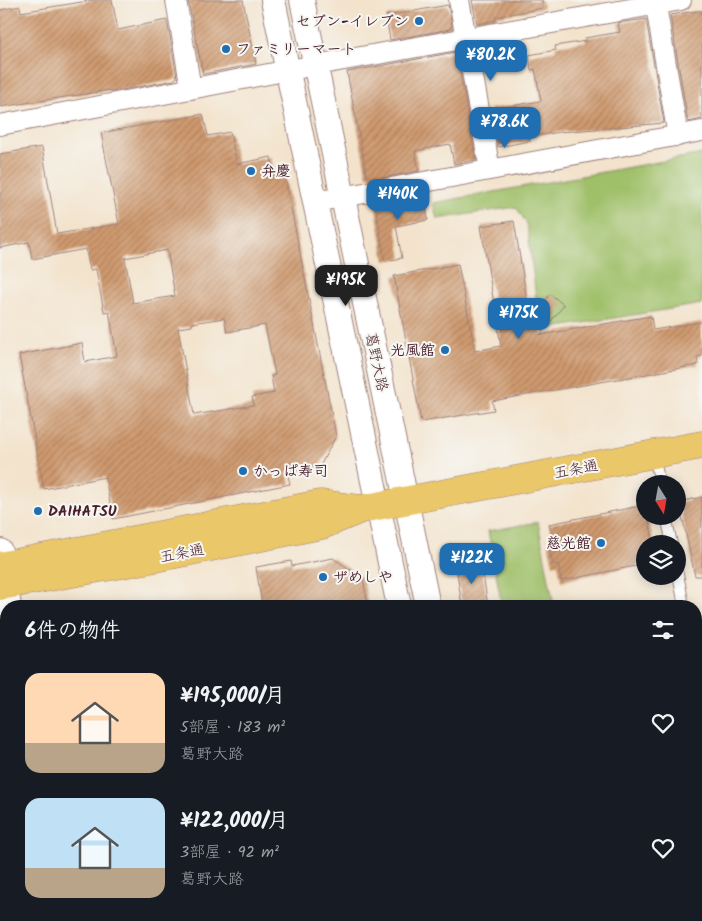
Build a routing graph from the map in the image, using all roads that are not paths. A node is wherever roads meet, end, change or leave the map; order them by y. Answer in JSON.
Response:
{"nodes":[{"id":1,"x":176,"y":0,"type":"edge"},
{"id":2,"x":273,"y":0,"type":"edge"},
{"id":3,"x":302,"y":0,"type":"edge"},
{"id":4,"x":458,"y":0,"type":"edge"},
{"id":5,"x":681,"y":0,"type":"edge"},
{"id":6,"x":655,"y":2,"type":"edge"},
{"id":7,"x":466,"y":38,"type":"junction"},
{"id":8,"x":316,"y":65,"type":"junction"},
{"id":9,"x":288,"y":70,"type":"junction"},
{"id":10,"x":191,"y":89,"type":"junction"},
{"id":11,"x":0,"y":125,"type":"edge"},
{"id":12,"x":702,"y":131,"type":"edge"},
{"id":13,"x":678,"y":136,"type":"junction"},
{"id":14,"x":490,"y":170,"type":"junction"},
{"id":15,"x":343,"y":197,"type":"junction"},
{"id":16,"x":315,"y":202,"type":"junction"},
{"id":17,"x":702,"y":445,"type":"edge"},
{"id":18,"x":653,"y":454,"type":"junction"},
{"id":19,"x":658,"y":475,"type":"edge"},
{"id":20,"x":406,"y":501,"type":"junction"},
{"id":21,"x":369,"y":508,"type":"junction"},
{"id":22,"x":3,"y":577,"type":"edge"},
{"id":23,"x":680,"y":585,"type":"edge"},
{"id":24,"x":396,"y":600,"type":"edge"},
{"id":25,"x":427,"y":600,"type":"edge"},
{"id":26,"x":683,"y":600,"type":"edge"}],
"edges":[{"from":1,"to":10,"type":"street"},
{"from":2,"to":9,"type":"street","name":"葛野大路"},
{"from":3,"to":8,"type":"street","name":"葛野大路"},
{"from":4,"to":7,"type":"street"},
{"from":5,"to":6,"type":"street"},
{"from":6,"to":7,"type":"street"},
{"from":6,"to":13,"type":"street"},
{"from":7,"to":8,"type":"street"},
{"from":7,"to":14,"type":"street"},
{"from":8,"to":9,"type":"street"},
{"from":8,"to":15,"type":"street","name":"葛野大路"},
{"from":9,"to":10,"type":"street"},
{"from":9,"to":16,"type":"street","name":"葛野大路"},
{"from":10,"to":11,"type":"street"},
{"from":12,"to":13,"type":"street"},
{"from":13,"to":14,"type":"street"},
{"from":14,"to":15,"type":"street"},
{"from":15,"to":16,"type":"street"},
{"from":15,"to":20,"type":"street","name":"葛野大路"},
{"from":16,"to":21,"type":"street","name":"葛野大路"},
{"from":17,"to":18,"type":"highway","name":"五条通"},
{"from":18,"to":19,"type":"lane"},
{"from":18,"to":20,"type":"highway","name":"五条通"},
{"from":20,"to":21,"type":"highway","name":"五条通"},
{"from":20,"to":25,"type":"street","name":"葛野大路"},
{"from":21,"to":22,"type":"highway","name":"五条通"},
{"from":21,"to":24,"type":"street","name":"葛野大路"},
{"from":23,"to":26,"type":"lane"}]}
